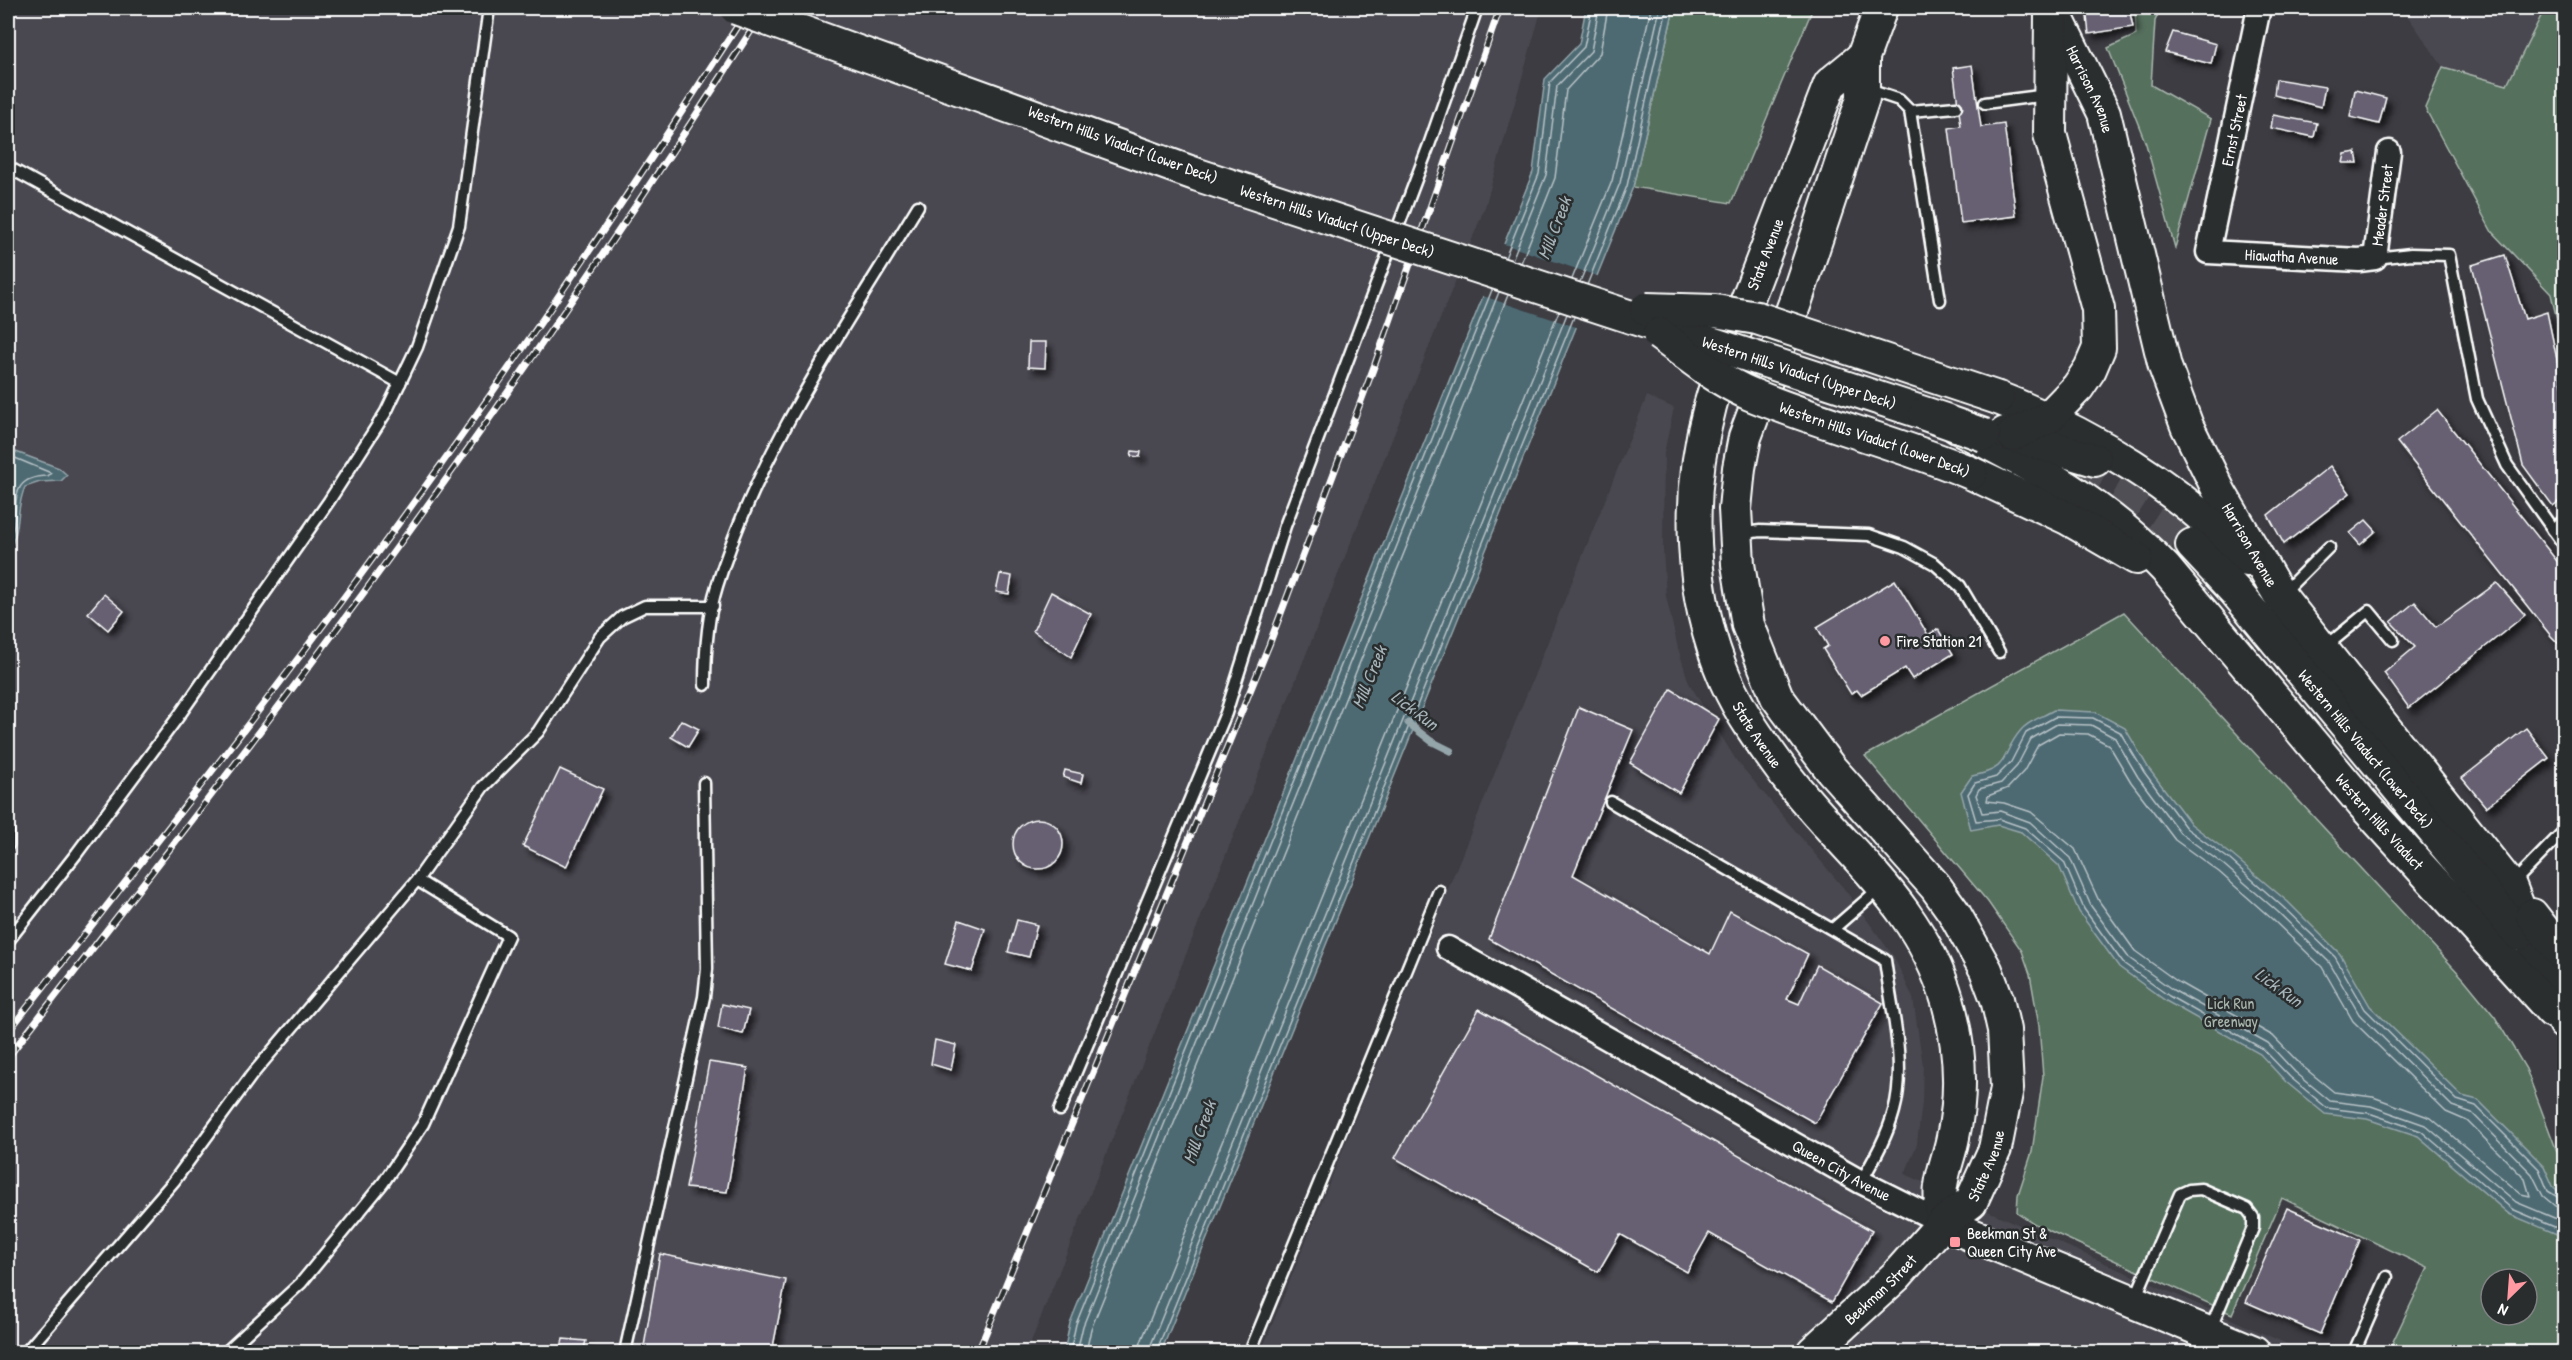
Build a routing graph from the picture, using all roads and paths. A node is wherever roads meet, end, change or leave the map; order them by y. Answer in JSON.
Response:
{"nodes":[{"id":1,"x":489,"y":8,"type":"edge"},
{"id":2,"x":735,"y":8,"type":"edge"},
{"id":3,"x":744,"y":8,"type":"edge"},
{"id":4,"x":1477,"y":8,"type":"edge"},
{"id":5,"x":1881,"y":8,"type":"edge"},
{"id":6,"x":2052,"y":8,"type":"edge"},
{"id":7,"x":2259,"y":8,"type":"edge"},
{"id":8,"x":1863,"y":57,"type":"junction"},
{"id":9,"x":2051,"y":95,"type":"junction"},
{"id":10,"x":1863,"y":98,"type":"junction"},
{"id":11,"x":1985,"y":104,"type":"dead end"},
{"id":12,"x":1956,"y":107,"type":"dead end"},
{"id":13,"x":1911,"y":111,"type":"junction"},
{"id":14,"x":2389,"y":152,"type":"dead end"},
{"id":15,"x":8,"y":167,"type":"edge"},
{"id":16,"x":918,"y":206,"type":"dead end"},
{"id":17,"x":2208,"y":252,"type":"joint"},
{"id":18,"x":2375,"y":258,"type":"junction"},
{"id":19,"x":1940,"y":300,"type":"dead end"},
{"id":20,"x":1610,"y":303,"type":"junction"},
{"id":21,"x":400,"y":383,"type":"junction"},
{"id":22,"x":2049,"y":417,"type":"junction"},
{"id":23,"x":1945,"y":420,"type":"junction"},
{"id":24,"x":1999,"y":435,"type":"junction"},
{"id":25,"x":2163,"y":488,"type":"junction"},
{"id":26,"x":2565,"y":520,"type":"edge"},
{"id":27,"x":2553,"y":530,"type":"junction"},
{"id":28,"x":1736,"y":535,"type":"junction"},
{"id":29,"x":2192,"y":545,"type":"tunnel mouth"},
{"id":30,"x":2565,"y":545,"type":"edge"},
{"id":31,"x":2329,"y":547,"type":"dead end"},
{"id":32,"x":2162,"y":570,"type":"junction"},
{"id":33,"x":2280,"y":596,"type":"junction"},
{"id":34,"x":713,"y":606,"type":"junction"},
{"id":35,"x":2202,"y":611,"type":"joint"},
{"id":36,"x":2393,"y":640,"type":"dead end"},
{"id":37,"x":2322,"y":650,"type":"junction"},
{"id":38,"x":1999,"y":652,"type":"dead end"},
{"id":39,"x":705,"y":685,"type":"dead end"},
{"id":40,"x":704,"y":783,"type":"dead end"},
{"id":41,"x":1611,"y":802,"type":"dead end"},
{"id":42,"x":8,"y":830,"type":"edge"},
{"id":43,"x":2565,"y":831,"type":"edge"},
{"id":44,"x":8,"y":845,"type":"edge"},
{"id":45,"x":417,"y":880,"type":"junction"},
{"id":46,"x":1883,"y":886,"type":"junction"},
{"id":47,"x":2510,"y":886,"type":"junction"},
{"id":48,"x":1439,"y":891,"type":"dead end"},
{"id":49,"x":1833,"y":929,"type":"junction"},
{"id":50,"x":8,"y":941,"type":"edge"},
{"id":51,"x":1448,"y":948,"type":"dead end"},
{"id":52,"x":2551,"y":956,"type":"edge"},
{"id":53,"x":2565,"y":1024,"type":"edge"},
{"id":54,"x":1060,"y":1110,"type":"dead end"},
{"id":55,"x":1861,"y":1182,"type":"junction"},
{"id":56,"x":1943,"y":1223,"type":"junction"},
{"id":57,"x":2386,"y":1277,"type":"dead end"},
{"id":58,"x":2133,"y":1302,"type":"junction"},
{"id":59,"x":2214,"y":1339,"type":"junction"},
{"id":60,"x":26,"y":1353,"type":"edge"},
{"id":61,"x":226,"y":1353,"type":"edge"},
{"id":62,"x":625,"y":1353,"type":"edge"},
{"id":63,"x":1250,"y":1353,"type":"edge"},
{"id":64,"x":1812,"y":1353,"type":"edge"},
{"id":65,"x":2254,"y":1353,"type":"edge"},
{"id":66,"x":2354,"y":1353,"type":"edge"}],
"edges":[{"from":1,"to":21,"type":"lane"},
{"from":2,"to":23,"type":"main road","name":"Western Hills Viaduct (Upper Deck)","bridge":true},
{"from":3,"to":20,"type":"main road","name":"Western Hills Viaduct (Lower Deck)","bridge":true},
{"from":4,"to":54,"type":"lane"},
{"from":5,"to":8,"type":"main road","name":"State Avenue"},
{"from":6,"to":9,"type":"main road"},
{"from":6,"to":33,"type":"main road","name":"Harrison Avenue"},
{"from":7,"to":17,"type":"street","name":"Ernst Street"},
{"from":8,"to":10,"type":"main road","name":"State Avenue"},
{"from":8,"to":46,"type":"main road","name":"State Avenue"},
{"from":9,"to":11,"type":"lane"},
{"from":9,"to":22,"type":"main road"},
{"from":10,"to":13,"type":"lane"},
{"from":10,"to":28,"type":"main road","name":"State Avenue"},
{"from":12,"to":13,"type":"lane"},
{"from":13,"to":19,"type":"lane"},
{"from":14,"to":18,"type":"street","name":"Meader Street"},
{"from":15,"to":21,"type":"lane"},
{"from":16,"to":34,"type":"lane"},
{"from":17,"to":18,"type":"street","name":"Hiawatha Avenue"},
{"from":18,"to":27,"type":"lane"},
{"from":20,"to":22,"type":"main road","name":"Western Hills Viaduct (Lower Deck)","bridge":true},
{"from":20,"to":24,"type":"main road","bridge":true},
{"from":20,"to":32,"type":"main road","name":"Western Hills Viaduct (Lower Deck)","bridge":true},
{"from":21,"to":50,"type":"lane"},
{"from":22,"to":24,"type":"main road"},
{"from":22,"to":25,"type":"main road","name":"Western Hills Viaduct (Lower Deck)"},
{"from":23,"to":24,"type":"main road","name":"Western Hills Viaduct (Upper Deck)","bridge":true},
{"from":23,"to":32,"type":"main road","name":"Western Hills Viaduct (Upper Deck)","bridge":true},
{"from":24,"to":25,"type":"main road","name":"Western Hills Viaduct (Upper Deck)"},
{"from":25,"to":33,"type":"main road"},
{"from":26,"to":27,"type":"lane"},
{"from":27,"to":30,"type":"lane"},
{"from":28,"to":38,"type":"lane"},
{"from":28,"to":56,"type":"main road","name":"State Avenue"},
{"from":29,"to":52,"type":"main road","name":"Western Hills Viaduct (Lower Deck)"},
{"from":31,"to":33,"type":"lane"},
{"from":32,"to":35,"type":"main road","name":"Western Hills Viaduct (Upper Deck)"},
{"from":33,"to":37,"type":"main road","name":"Harrison Avenue"},
{"from":34,"to":39,"type":"lane"},
{"from":34,"to":45,"type":"lane"},
{"from":35,"to":53,"type":"main road","name":"Western Hills Viaduct"},
{"from":36,"to":37,"type":"lane"},
{"from":37,"to":47,"type":"main road","name":"Harrison Avenue"},
{"from":40,"to":62,"type":"lane"},
{"from":41,"to":49,"type":"lane"},
{"from":42,"to":44,"type":"lane"},
{"from":43,"to":47,"type":"lane"},
{"from":45,"to":60,"type":"lane"},
{"from":45,"to":61,"type":"lane"},
{"from":46,"to":49,"type":"lane"},
{"from":46,"to":56,"type":"main road","name":"State Avenue"},
{"from":47,"to":52,"type":"main road","name":"Harrison Avenue"},
{"from":48,"to":63,"type":"lane"},
{"from":49,"to":55,"type":"lane"},
{"from":51,"to":55,"type":"street","name":"Queen City Avenue"},
{"from":52,"to":53,"type":"main road","name":"Harrison Avenue"},
{"from":55,"to":56,"type":"street","name":"Queen City Avenue"},
{"from":56,"to":58,"type":"main road","name":"Queen City Avenue"},
{"from":56,"to":64,"type":"main road","name":"Beekman Street"},
{"from":57,"to":66,"type":"lane"},
{"from":58,"to":59,"type":"main road","name":"Queen City Avenue"},
{"from":58,"to":59,"type":"lane"},
{"from":59,"to":65,"type":"main road","name":"Queen City Avenue"}]}
